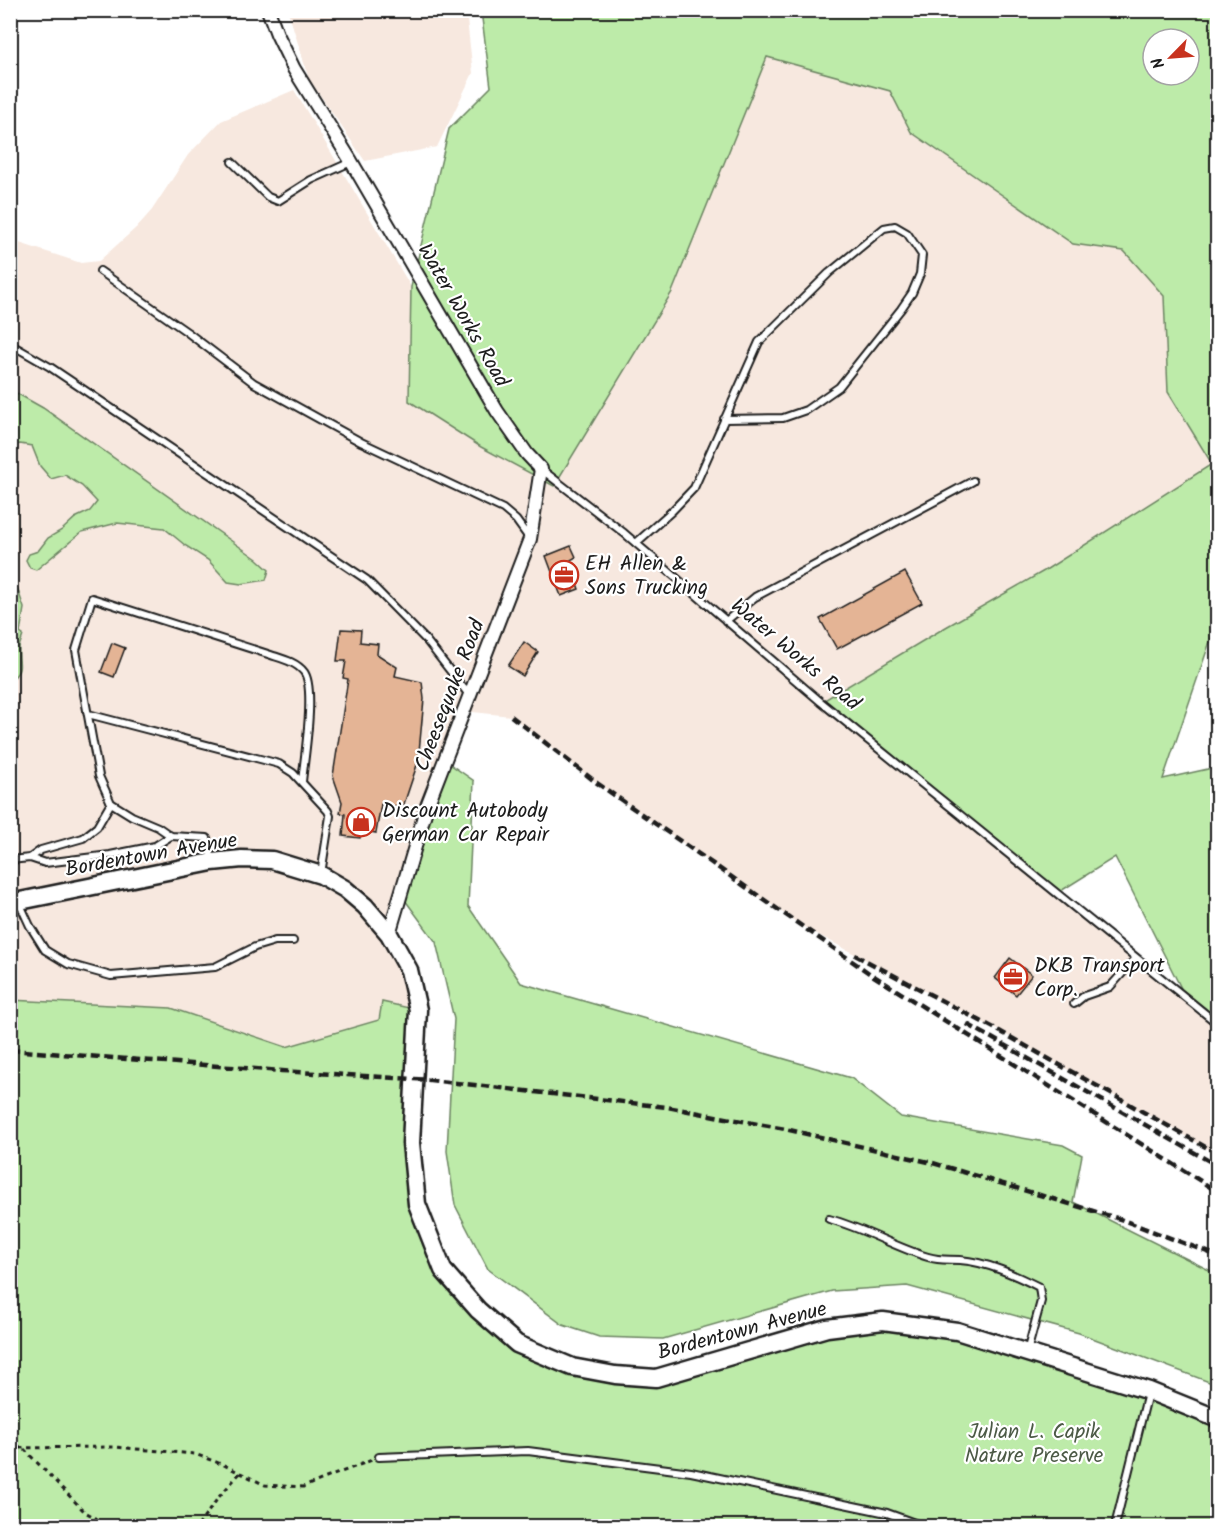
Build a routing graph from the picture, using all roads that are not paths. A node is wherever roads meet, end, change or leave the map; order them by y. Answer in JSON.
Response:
{"nodes":[{"id":1,"x":268,"y":10,"type":"edge"},
{"id":2,"x":351,"y":161,"type":"junction"},
{"id":3,"x":232,"y":162,"type":"dead end"},
{"id":4,"x":100,"y":271,"type":"dead end"},
{"id":5,"x":10,"y":344,"type":"edge"},
{"id":6,"x":724,"y":419,"type":"junction"},
{"id":7,"x":541,"y":469,"type":"junction"},
{"id":8,"x":974,"y":481,"type":"dead end"},
{"id":9,"x":530,"y":539,"type":"junction"},
{"id":10,"x":636,"y":543,"type":"junction"},
{"id":11,"x":726,"y":621,"type":"junction"},
{"id":12,"x":470,"y":695,"type":"junction"},
{"id":13,"x":88,"y":714,"type":"junction"},
{"id":14,"x":302,"y":782,"type":"junction"},
{"id":15,"x":111,"y":803,"type":"junction"},
{"id":16,"x":171,"y":836,"type":"junction"},
{"id":17,"x":30,"y":858,"type":"junction"},
{"id":18,"x":10,"y":860,"type":"edge"},
{"id":19,"x":212,"y":862,"type":"junction"},
{"id":20,"x":321,"y":875,"type":"junction"},
{"id":21,"x":14,"y":902,"type":"edge"},
{"id":22,"x":389,"y":934,"type":"junction"},
{"id":23,"x":293,"y":941,"type":"dead end"},
{"id":24,"x":1136,"y":958,"type":"junction"},
{"id":25,"x":1074,"y":1004,"type":"dead end"},
{"id":26,"x":1218,"y":1024,"type":"edge"},
{"id":27,"x":829,"y":1220,"type":"dead end"},
{"id":28,"x":1027,"y":1353,"type":"junction"},
{"id":29,"x":1149,"y":1391,"type":"junction"},
{"id":30,"x":1218,"y":1419,"type":"edge"},
{"id":31,"x":379,"y":1457,"type":"road end"},
{"id":32,"x":923,"y":1527,"type":"edge"},
{"id":33,"x":1115,"y":1527,"type":"edge"}],
"edges":[{"from":1,"to":2,"type":"street","name":"Water Works Road"},
{"from":2,"to":3,"type":"lane"},
{"from":2,"to":7,"type":"street","name":"Water Works Road"},
{"from":4,"to":9,"type":"lane"},
{"from":5,"to":12,"type":"lane"},
{"from":6,"to":6,"type":"lane"},
{"from":6,"to":10,"type":"lane"},
{"from":7,"to":9,"type":"street","name":"Cheesequake Road"},
{"from":7,"to":10,"type":"lane","name":"Water Works Road"},
{"from":8,"to":11,"type":"lane"},
{"from":9,"to":12,"type":"street","name":"Cheesequake Road"},
{"from":10,"to":11,"type":"lane","name":"Water Works Road"},
{"from":11,"to":24,"type":"lane","name":"Water Works Road"},
{"from":12,"to":22,"type":"street","name":"Cheesequake Road"},
{"from":13,"to":14,"type":"lane"},
{"from":13,"to":14,"type":"lane"},
{"from":13,"to":15,"type":"lane"},
{"from":14,"to":20,"type":"lane"},
{"from":15,"to":16,"type":"lane"},
{"from":15,"to":17,"type":"lane"},
{"from":16,"to":17,"type":"lane"},
{"from":16,"to":19,"type":"lane"},
{"from":17,"to":18,"type":"lane"},
{"from":19,"to":20,"type":"main road","name":"Bordentown Avenue"},
{"from":19,"to":21,"type":"main road","name":"Bordentown Avenue"},
{"from":20,"to":22,"type":"main road","name":"Bordentown Avenue"},
{"from":21,"to":23,"type":"lane"},
{"from":22,"to":28,"type":"main road","name":"Bordentown Avenue"},
{"from":24,"to":25,"type":"lane"},
{"from":24,"to":26,"type":"lane","name":"Water Works Road"},
{"from":27,"to":28,"type":"lane"},
{"from":28,"to":29,"type":"main road","name":"Bordentown Avenue"},
{"from":29,"to":30,"type":"main road","name":"Bordentown Avenue"},
{"from":29,"to":33,"type":"lane"},
{"from":31,"to":32,"type":"lane"}]}
